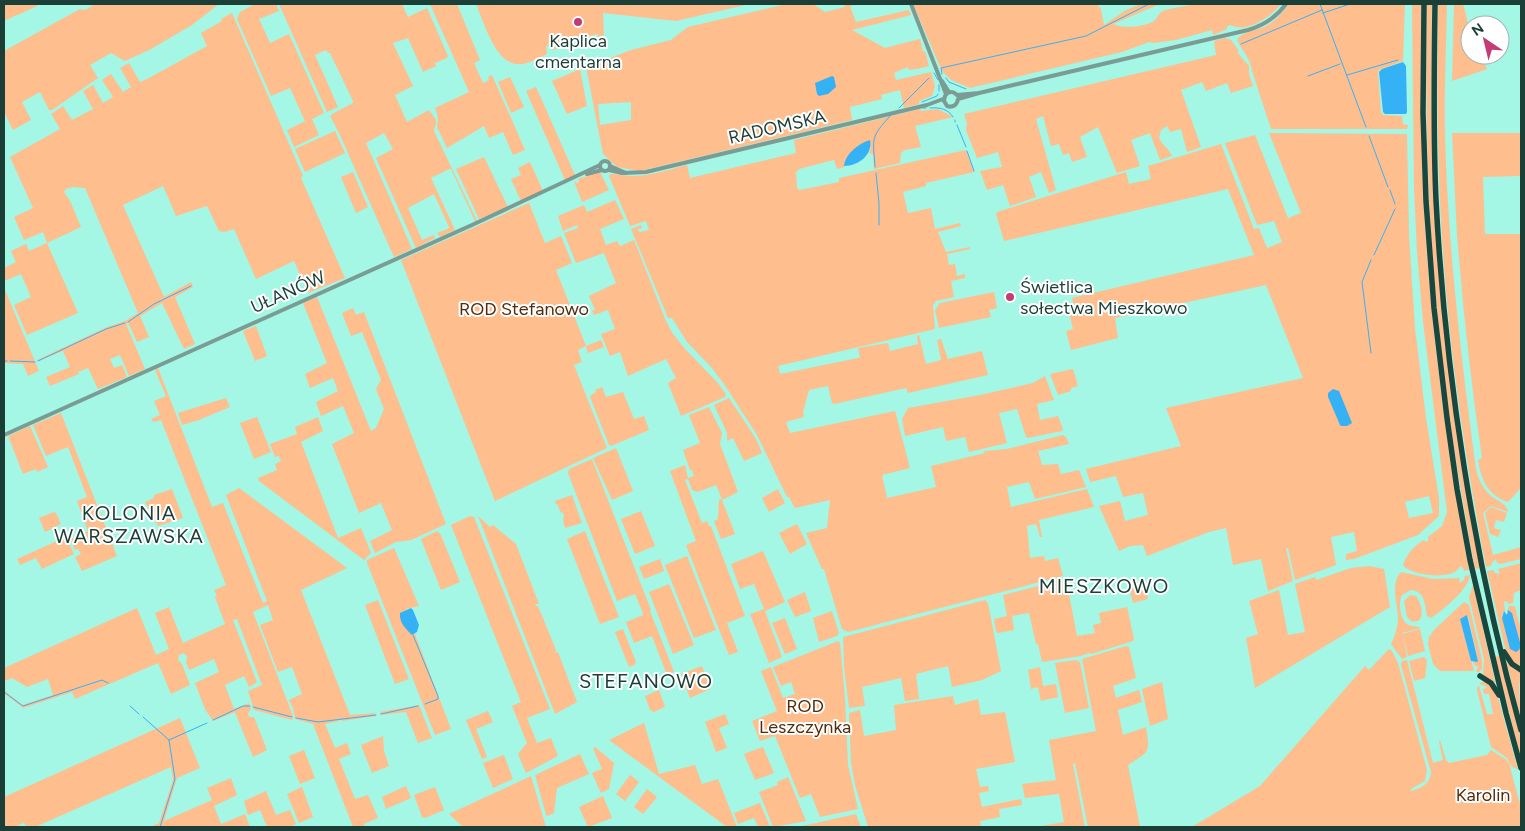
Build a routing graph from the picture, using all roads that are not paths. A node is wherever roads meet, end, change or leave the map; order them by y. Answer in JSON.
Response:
{"nodes":[{"id":1,"x":911,"y":4,"type":"edge"},
{"id":2,"x":1286,"y":4,"type":"edge"},
{"id":3,"x":1424,"y":4,"type":"edge"},
{"id":4,"x":1435,"y":4,"type":"edge"},
{"id":5,"x":948,"y":93,"type":"junction"},
{"id":6,"x":958,"y":97,"type":"junction"},
{"id":7,"x":944,"y":101,"type":"junction"},
{"id":8,"x":601,"y":168,"type":"junction"},
{"id":9,"x":610,"y":168,"type":"junction"},
{"id":10,"x":4,"y":435,"type":"edge"},
{"id":11,"x":1470,"y":560,"type":"junction"},
{"id":12,"x":1471,"y":583,"type":"dead end"},
{"id":13,"x":1497,"y":634,"type":"junction"},
{"id":14,"x":1521,"y":670,"type":"edge"},
{"id":15,"x":1480,"y":676,"type":"dead end"},
{"id":16,"x":1506,"y":713,"type":"junction"},
{"id":17,"x":1521,"y":730,"type":"edge"},
{"id":18,"x":1521,"y":768,"type":"edge"}],
"edges":[{"from":1,"to":5,"type":"street"},
{"from":2,"to":6,"type":"street"},
{"from":3,"to":11,"type":"highway"},
{"from":4,"to":13,"type":"highway"},
{"from":5,"to":6,"type":"street"},
{"from":5,"to":7,"type":"street"},
{"from":6,"to":7,"type":"street"},
{"from":7,"to":9,"type":"street","name":"RADOMSKA"},
{"from":8,"to":9,"type":"street"},
{"from":8,"to":9,"type":"street"},
{"from":8,"to":10,"type":"street","name":"UŁANÓW"},
{"from":11,"to":12,"type":"highway"},
{"from":11,"to":16,"type":"highway"},
{"from":13,"to":14,"type":"highway"},
{"from":13,"to":17,"type":"highway"},
{"from":15,"to":16,"type":"highway"},
{"from":16,"to":18,"type":"highway"}]}
